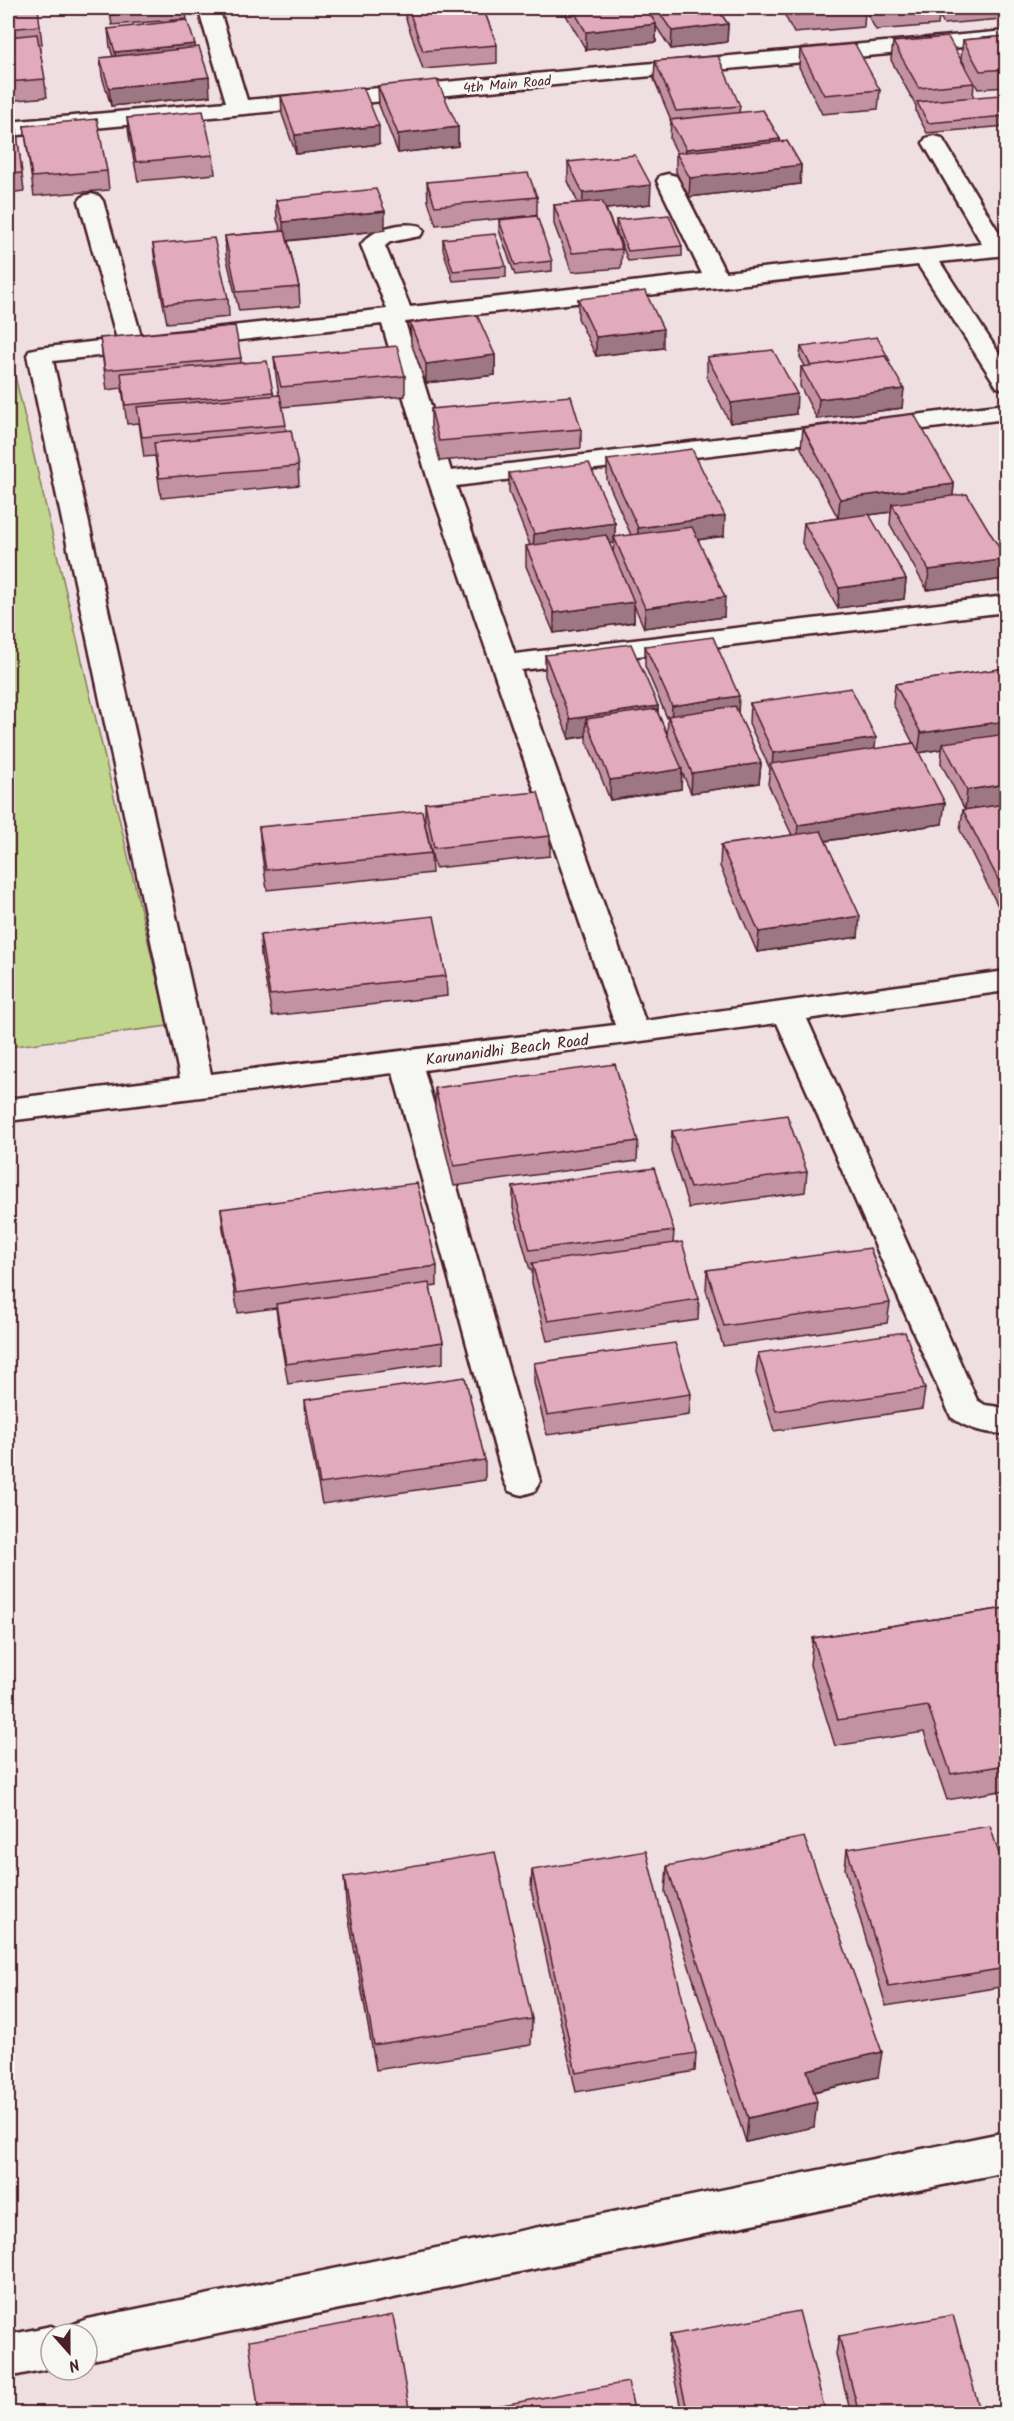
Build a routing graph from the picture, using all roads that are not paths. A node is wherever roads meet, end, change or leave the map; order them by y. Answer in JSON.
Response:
{"nodes":[{"id":1,"x":208,"y":8,"type":"edge"},
{"id":2,"x":1006,"y":37,"type":"edge"},
{"id":3,"x":239,"y":109,"type":"junction"},
{"id":4,"x":8,"y":129,"type":"edge"},
{"id":5,"x":934,"y":142,"type":"dead end"},
{"id":6,"x":668,"y":181,"type":"dead end"},
{"id":7,"x":91,"y":201,"type":"edge"},
{"id":8,"x":412,"y":231,"type":"dead end"},
{"id":9,"x":1002,"y":249,"type":"edge"},
{"id":10,"x":925,"y":258,"type":"junction"},
{"id":11,"x":717,"y":280,"type":"junction"},
{"id":12,"x":396,"y":315,"type":"junction"},
{"id":13,"x":130,"y":345,"type":"junction"},
{"id":14,"x":1006,"y":382,"type":"edge"},
{"id":15,"x":1006,"y":411,"type":"edge"},
{"id":16,"x":441,"y":480,"type":"junction"},
{"id":17,"x":1006,"y":604,"type":"edge"},
{"id":18,"x":506,"y":663,"type":"junction"},
{"id":19,"x":1006,"y":981,"type":"edge"},
{"id":20,"x":787,"y":1010,"type":"junction"},
{"id":21,"x":634,"y":1033,"type":"junction"},
{"id":22,"x":406,"y":1062,"type":"junction"},
{"id":23,"x":198,"y":1086,"type":"junction"},
{"id":24,"x":8,"y":1110,"type":"edge"},
{"id":25,"x":1006,"y":1421,"type":"edge"},
{"id":26,"x":522,"y":1481,"type":"dead end"},
{"id":27,"x":1006,"y":2152,"type":"edge"},
{"id":28,"x":99,"y":2338,"type":"edge"},
{"id":29,"x":39,"y":2350,"type":"edge"},
{"id":30,"x":8,"y":2356,"type":"edge"}],
"edges":[{"from":1,"to":3,"type":"street"},
{"from":2,"to":3,"type":"street","name":"4th Main Road"},
{"from":3,"to":4,"type":"street","name":"4th Main Road"},
{"from":5,"to":9,"type":"street"},
{"from":6,"to":11,"type":"street"},
{"from":7,"to":13,"type":"street"},
{"from":8,"to":12,"type":"street"},
{"from":9,"to":10,"type":"street"},
{"from":10,"to":11,"type":"street"},
{"from":10,"to":14,"type":"street"},
{"from":11,"to":12,"type":"street"},
{"from":12,"to":13,"type":"street"},
{"from":12,"to":16,"type":"street"},
{"from":13,"to":23,"type":"street"},
{"from":15,"to":16,"type":"street"},
{"from":16,"to":18,"type":"street"},
{"from":17,"to":18,"type":"street"},
{"from":18,"to":21,"type":"street"},
{"from":19,"to":20,"type":"street","name":"Karunanidhi Beach Road"},
{"from":20,"to":21,"type":"street","name":"Karunanidhi Beach Road"},
{"from":20,"to":25,"type":"street"},
{"from":21,"to":22,"type":"street","name":"Karunanidhi Beach Road"},
{"from":22,"to":23,"type":"street","name":"Karunanidhi Beach Road"},
{"from":22,"to":26,"type":"street"},
{"from":23,"to":24,"type":"street","name":"Karunanidhi Beach Road"},
{"from":27,"to":28,"type":"street"},
{"from":29,"to":30,"type":"street"}]}
